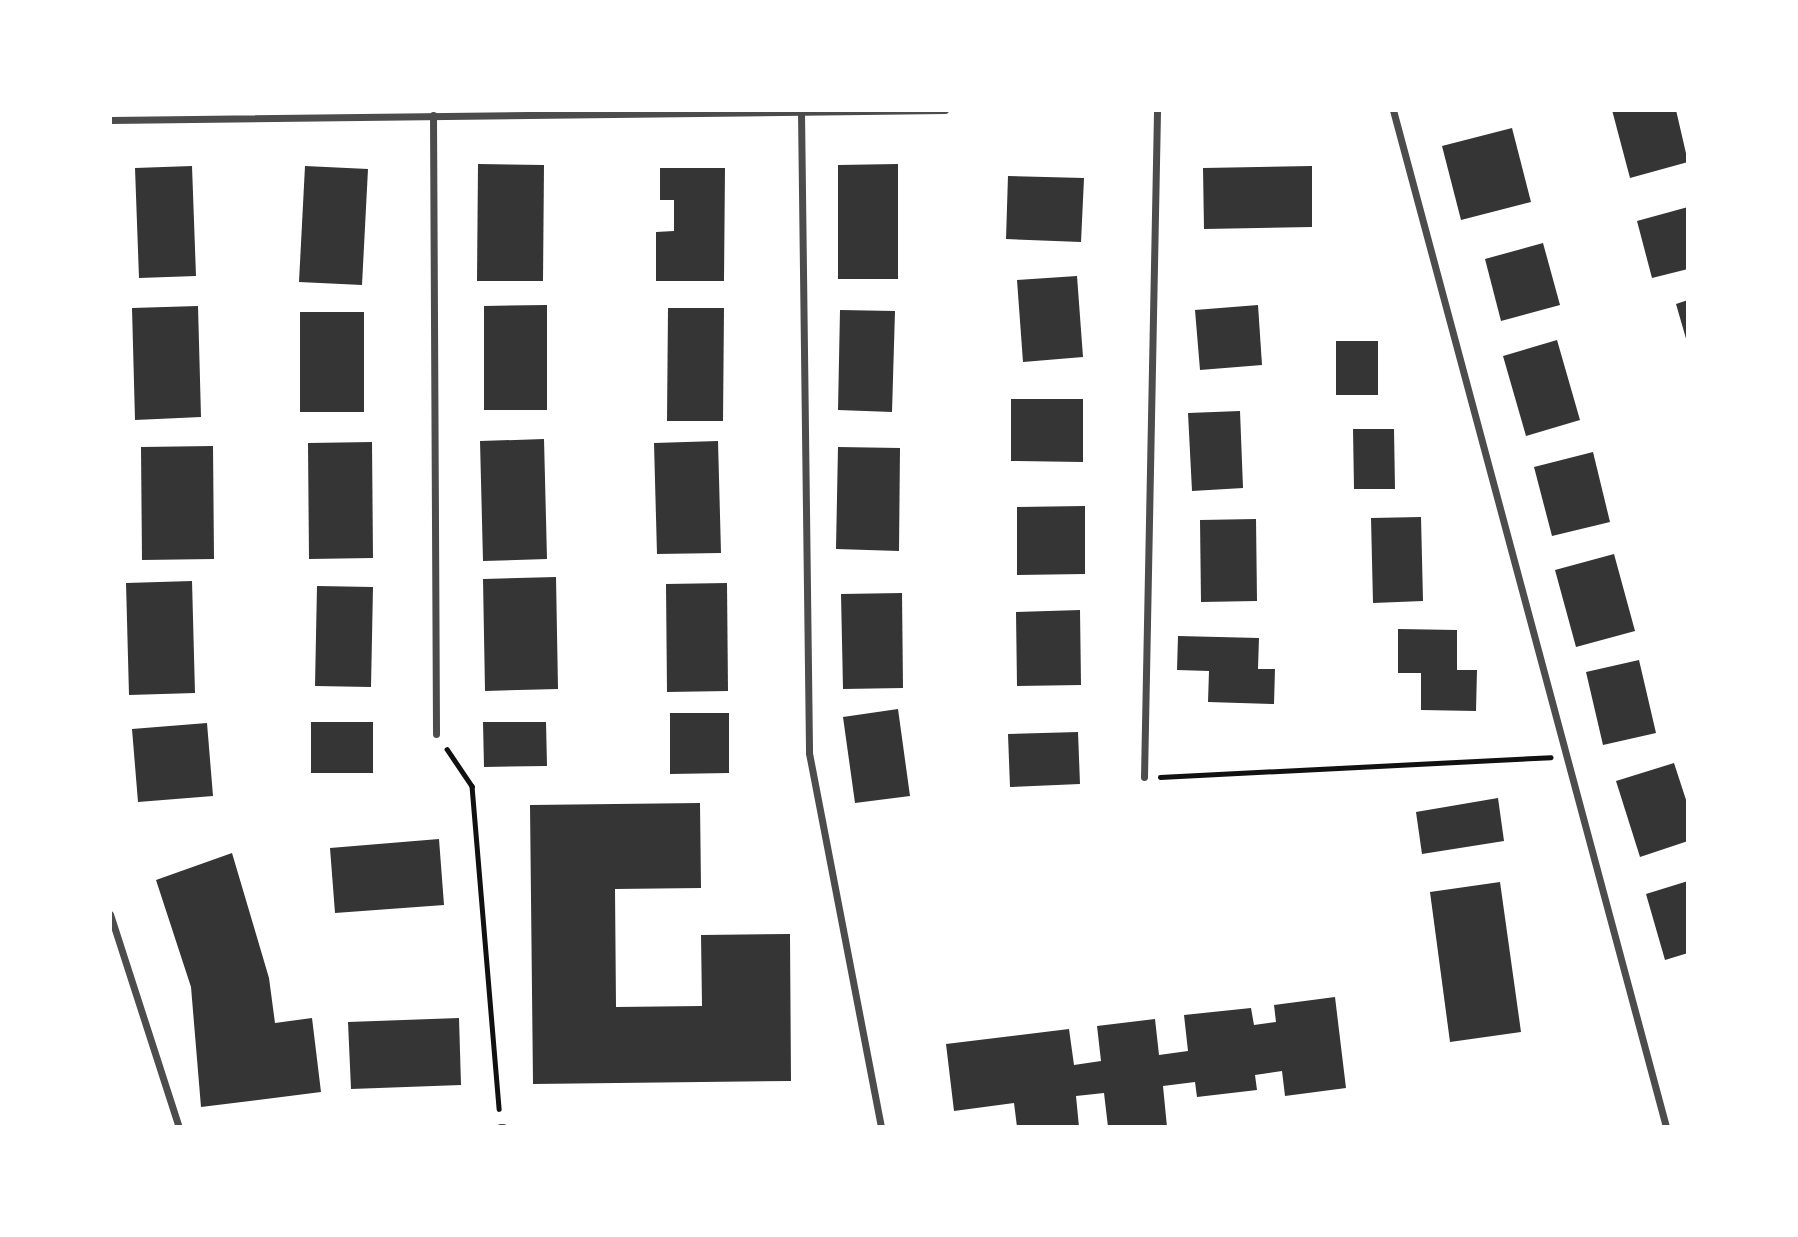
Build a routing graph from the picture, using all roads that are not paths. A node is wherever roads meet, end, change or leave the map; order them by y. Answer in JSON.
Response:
{"nodes":[{"id":1,"x":945,"y":110,"type":"edge"},
{"id":2,"x":1157,"y":110,"type":"edge"},
{"id":3,"x":1393,"y":110,"type":"edge"},
{"id":4,"x":801,"y":112,"type":"edge"},
{"id":5,"x":433,"y":115,"type":"junction"},
{"id":6,"x":110,"y":120,"type":"edge"},
{"id":7,"x":436,"y":734,"type":"road end"},
{"id":8,"x":1144,"y":778,"type":"road end"},
{"id":9,"x":110,"y":914,"type":"edge"},
{"id":10,"x":178,"y":1127,"type":"edge"},
{"id":11,"x":881,"y":1127,"type":"edge"},
{"id":12,"x":1666,"y":1127,"type":"edge"}],
"edges":[{"from":1,"to":4,"type":"street"},
{"from":2,"to":8,"type":"street"},
{"from":3,"to":12,"type":"street"},
{"from":4,"to":5,"type":"street"},
{"from":4,"to":11,"type":"street"},
{"from":5,"to":6,"type":"street"},
{"from":5,"to":7,"type":"street"},
{"from":9,"to":10,"type":"street"}]}
